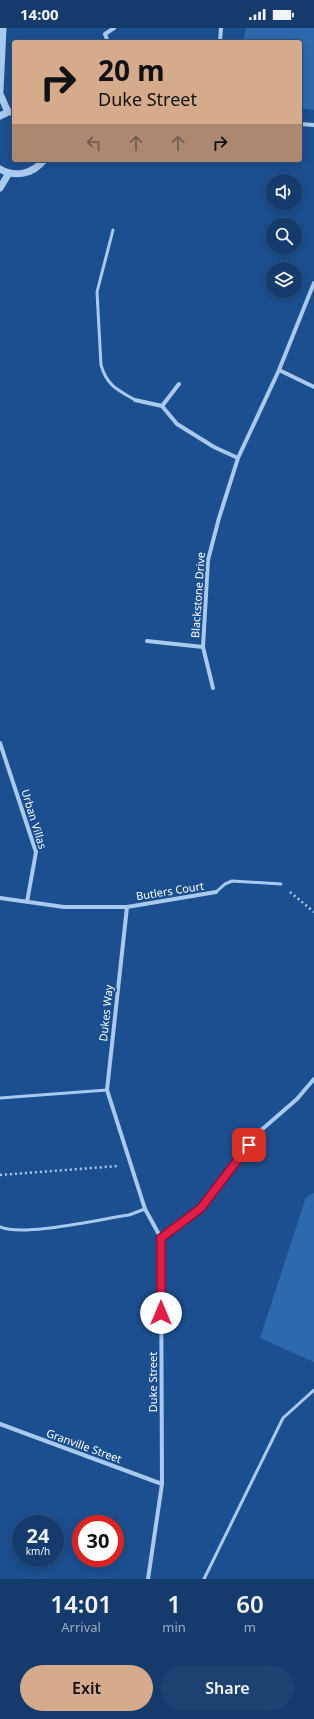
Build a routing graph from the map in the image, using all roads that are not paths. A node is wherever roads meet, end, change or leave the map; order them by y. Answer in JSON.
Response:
{"nodes":[{"id":1,"x":3,"y":28,"type":"edge"},
{"id":2,"x":114,"y":28,"type":"edge"},
{"id":3,"x":221,"y":28,"type":"edge"},
{"id":4,"x":107,"y":40,"type":"edge"},
{"id":5,"x":220,"y":40,"type":"edge"},
{"id":6,"x":0,"y":90,"type":"edge"},
{"id":7,"x":0,"y":94,"type":"edge"},
{"id":8,"x":11,"y":112,"type":"edge"},
{"id":9,"x":0,"y":116,"type":"edge"},
{"id":10,"x":302,"y":124,"type":"edge"},
{"id":11,"x":314,"y":125,"type":"edge"},
{"id":12,"x":42,"y":162,"type":"edge"},
{"id":13,"x":0,"y":169,"type":"edge"},
{"id":14,"x":9,"y":173,"type":"junction"},
{"id":15,"x":0,"y":188,"type":"edge"},
{"id":16,"x":113,"y":230,"type":"dead end"},
{"id":17,"x":314,"y":283,"type":"edge"},
{"id":18,"x":279,"y":370,"type":"junction"},
{"id":19,"x":179,"y":384,"type":"dead end"},
{"id":20,"x":314,"y":387,"type":"edge"},
{"id":21,"x":135,"y":400,"type":"joint"},
{"id":22,"x":162,"y":406,"type":"junction"},
{"id":23,"x":238,"y":458,"type":"junction"},
{"id":24,"x":147,"y":641,"type":"dead end"},
{"id":25,"x":203,"y":648,"type":"junction"},
{"id":26,"x":213,"y":688,"type":"dead end"},
{"id":27,"x":0,"y":743,"type":"edge"},
{"id":28,"x":281,"y":884,"type":"road end"},
{"id":29,"x":216,"y":892,"type":"joint"},
{"id":30,"x":0,"y":898,"type":"edge"},
{"id":31,"x":27,"y":902,"type":"junction"},
{"id":32,"x":127,"y":907,"type":"junction"},
{"id":33,"x":314,"y":1079,"type":"edge"},
{"id":34,"x":107,"y":1090,"type":"junction"},
{"id":35,"x":0,"y":1098,"type":"edge"},
{"id":36,"x":145,"y":1210,"type":"junction"},
{"id":37,"x":0,"y":1227,"type":"edge"},
{"id":38,"x":161,"y":1238,"type":"junction"},
{"id":39,"x":314,"y":1390,"type":"edge"},
{"id":40,"x":0,"y":1424,"type":"edge"},
{"id":41,"x":162,"y":1484,"type":"junction"},
{"id":42,"x":148,"y":1579,"type":"edge"},
{"id":43,"x":204,"y":1579,"type":"edge"}],
"edges":[{"from":1,"to":6,"type":"street"},
{"from":2,"to":4,"type":"street"},
{"from":3,"to":5,"type":"street"},
{"from":7,"to":8,"type":"street"},
{"from":8,"to":9,"type":"street"},
{"from":10,"to":11,"type":"street"},
{"from":12,"to":14,"type":"street"},
{"from":13,"to":14,"type":"street"},
{"from":14,"to":15,"type":"street"},
{"from":16,"to":21,"type":"lane"},
{"from":17,"to":18,"type":"street","name":"Blackstone Drive"},
{"from":18,"to":20,"type":"street"},
{"from":18,"to":23,"type":"street","name":"Blackstone Drive"},
{"from":19,"to":22,"type":"street"},
{"from":21,"to":22,"type":"street"},
{"from":22,"to":23,"type":"street"},
{"from":23,"to":25,"type":"street","name":"Blackstone Drive"},
{"from":24,"to":25,"type":"street"},
{"from":25,"to":26,"type":"street","name":"Blackstone Drive"},
{"from":27,"to":31,"type":"street","name":"Urban Villas"},
{"from":28,"to":29,"type":"lane"},
{"from":29,"to":32,"type":"street","name":"Butlers Court"},
{"from":30,"to":31,"type":"street"},
{"from":31,"to":32,"type":"street"},
{"from":32,"to":34,"type":"street","name":"Dukes Way"},
{"from":33,"to":38,"type":"street"},
{"from":34,"to":35,"type":"lane"},
{"from":34,"to":36,"type":"street","name":"Dukes Way"},
{"from":36,"to":37,"type":"lane"},
{"from":36,"to":38,"type":"street","name":"Dukes Way"},
{"from":38,"to":41,"type":"street","name":"Duke Street"},
{"from":39,"to":43,"type":"lane"},
{"from":40,"to":41,"type":"street","name":"Granville Street"},
{"from":41,"to":42,"type":"street","name":"Duke Street"}]}
